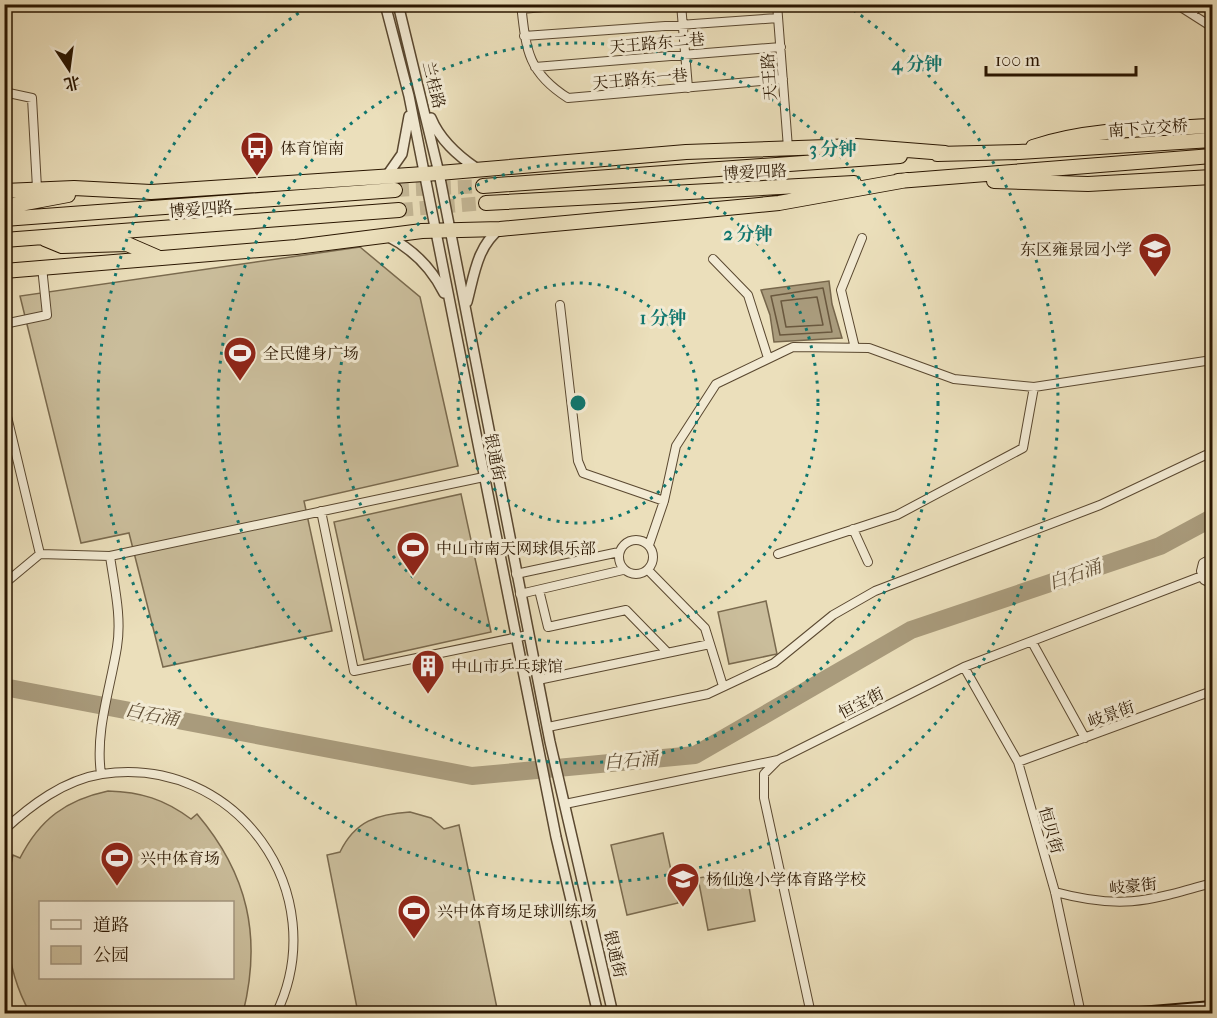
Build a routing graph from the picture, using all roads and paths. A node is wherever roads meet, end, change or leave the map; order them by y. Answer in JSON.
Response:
{"nodes":[{"id":1,"x":385,"y":4,"type":"edge"},
{"id":2,"x":398,"y":4,"type":"edge"},
{"id":3,"x":579,"y":4,"type":"edge"},
{"id":4,"x":681,"y":4,"type":"edge"},
{"id":5,"x":777,"y":4,"type":"edge"},
{"id":6,"x":1176,"y":4,"type":"edge"},
{"id":7,"x":1199,"y":4,"type":"edge"},
{"id":8,"x":521,"y":7,"type":"edge"},
{"id":9,"x":1192,"y":14,"type":"junction"},
{"id":10,"x":778,"y":18,"type":"junction"},
{"id":11,"x":682,"y":25,"type":"junction"},
{"id":12,"x":1212,"y":27,"type":"edge"},
{"id":13,"x":524,"y":36,"type":"junction"},
{"id":14,"x":781,"y":47,"type":"junction"},
{"id":15,"x":685,"y":55,"type":"junction"},
{"id":16,"x":535,"y":67,"type":"junction"},
{"id":17,"x":783,"y":79,"type":"junction"},
{"id":18,"x":688,"y":88,"type":"junction"},
{"id":19,"x":4,"y":92,"type":"edge"},
{"id":20,"x":420,"y":93,"type":"junction"},
{"id":21,"x":409,"y":96,"type":"junction"},
{"id":22,"x":1212,"y":126,"type":"edge"},
{"id":23,"x":1212,"y":140,"type":"edge"},
{"id":24,"x":788,"y":148,"type":"junction"},
{"id":25,"x":1087,"y":148,"type":"joint"},
{"id":26,"x":1019,"y":152,"type":"junction"},
{"id":27,"x":945,"y":153,"type":"junction"},
{"id":28,"x":1212,"y":156,"type":"edge"},
{"id":29,"x":1096,"y":164,"type":"joint"},
{"id":30,"x":476,"y":168,"type":"junction"},
{"id":31,"x":424,"y":173,"type":"junction"},
{"id":32,"x":439,"y":173,"type":"junction"},
{"id":33,"x":388,"y":174,"type":"junction"},
{"id":34,"x":1212,"y":177,"type":"edge"},
{"id":35,"x":940,"y":179,"type":"junction"},
{"id":36,"x":907,"y":180,"type":"junction"},
{"id":37,"x":483,"y":186,"type":"tunnel mouth"},
{"id":38,"x":37,"y":188,"type":"junction"},
{"id":39,"x":395,"y":190,"type":"tunnel mouth"},
{"id":40,"x":4,"y":191,"type":"edge"},
{"id":41,"x":151,"y":192,"type":"junction"},
{"id":42,"x":486,"y":204,"type":"tunnel mouth"},
{"id":43,"x":4,"y":207,"type":"edge"},
{"id":44,"x":399,"y":210,"type":"tunnel mouth"},
{"id":45,"x":4,"y":219,"type":"edge"},
{"id":46,"x":450,"y":229,"type":"junction"},
{"id":47,"x":500,"y":229,"type":"junction"},
{"id":48,"x":434,"y":230,"type":"junction"},
{"id":49,"x":385,"y":235,"type":"junction"},
{"id":50,"x":40,"y":237,"type":"junction"},
{"id":51,"x":862,"y":238,"type":"dead end"},
{"id":52,"x":4,"y":240,"type":"edge"},
{"id":53,"x":160,"y":259,"type":"junction"},
{"id":54,"x":713,"y":260,"type":"dead end"},
{"id":55,"x":42,"y":267,"type":"junction"},
{"id":56,"x":4,"y":271,"type":"edge"},
{"id":57,"x":449,"y":303,"type":"junction"},
{"id":58,"x":467,"y":304,"type":"junction"},
{"id":59,"x":560,"y":306,"type":"dead end"},
{"id":60,"x":4,"y":324,"type":"edge"},
{"id":61,"x":855,"y":348,"type":"junction"},
{"id":62,"x":768,"y":358,"type":"junction"},
{"id":63,"x":1212,"y":360,"type":"edge"},
{"id":64,"x":1034,"y":387,"type":"junction"},
{"id":65,"x":4,"y":404,"type":"edge"},
{"id":66,"x":1212,"y":452,"type":"edge"},
{"id":67,"x":498,"y":474,"type":"junction"},
{"id":68,"x":483,"y":477,"type":"junction"},
{"id":69,"x":664,"y":501,"type":"junction"},
{"id":70,"x":321,"y":511,"type":"junction"},
{"id":71,"x":853,"y":529,"type":"junction"},
{"id":72,"x":649,"y":545,"type":"junction"},
{"id":73,"x":619,"y":552,"type":"junction"},
{"id":74,"x":40,"y":554,"type":"junction"},
{"id":75,"x":778,"y":554,"type":"dead end"},
{"id":76,"x":110,"y":556,"type":"junction"},
{"id":77,"x":1212,"y":558,"type":"edge"},
{"id":78,"x":868,"y":562,"type":"dead end"},
{"id":79,"x":623,"y":570,"type":"junction"},
{"id":80,"x":648,"y":570,"type":"junction"},
{"id":81,"x":516,"y":574,"type":"junction"},
{"id":82,"x":1202,"y":576,"type":"junction"},
{"id":83,"x":4,"y":584,"type":"edge"},
{"id":84,"x":1212,"y":584,"type":"edge"},
{"id":85,"x":539,"y":590,"type":"junction"},
{"id":86,"x":520,"y":594,"type":"junction"},
{"id":87,"x":528,"y":634,"type":"junction"},
{"id":88,"x":516,"y":637,"type":"junction"},
{"id":89,"x":1032,"y":642,"type":"junction"},
{"id":90,"x":710,"y":644,"type":"junction"},
{"id":91,"x":668,"y":652,"type":"junction"},
{"id":92,"x":964,"y":667,"type":"junction"},
{"id":93,"x":538,"y":680,"type":"junction"},
{"id":94,"x":723,"y":686,"type":"junction"},
{"id":95,"x":1212,"y":691,"type":"edge"},
{"id":96,"x":548,"y":727,"type":"junction"},
{"id":97,"x":1085,"y":738,"type":"junction"},
{"id":98,"x":778,"y":760,"type":"junction"},
{"id":99,"x":1018,"y":762,"type":"junction"},
{"id":100,"x":101,"y":774,"type":"junction"},
{"id":101,"x":564,"y":800,"type":"junction"},
{"id":102,"x":4,"y":830,"type":"edge"},
{"id":103,"x":1212,"y":883,"type":"edge"},
{"id":104,"x":1055,"y":892,"type":"junction"},
{"id":105,"x":1212,"y":1006,"type":"edge"},
{"id":106,"x":276,"y":1014,"type":"edge"},
{"id":107,"x":597,"y":1014,"type":"edge"},
{"id":108,"x":613,"y":1014,"type":"edge"},
{"id":109,"x":811,"y":1014,"type":"edge"},
{"id":110,"x":1081,"y":1014,"type":"edge"},
{"id":111,"x":1128,"y":1014,"type":"edge"}],
"edges":[{"from":1,"to":21,"type":"street","name":"兰桂路"},
{"from":2,"to":20,"type":"street","name":"兰桂路"},
{"from":3,"to":8,"type":"street"},
{"from":4,"to":11,"type":"street"},
{"from":5,"to":10,"type":"street","name":"天王路"},
{"from":6,"to":9,"type":"street"},
{"from":7,"to":9,"type":"street"},
{"from":8,"to":13,"type":"street","name":"天王路东一巷"},
{"from":9,"to":12,"type":"street"},
{"from":10,"to":11,"type":"street"},
{"from":10,"to":14,"type":"street","name":"天王路"},
{"from":11,"to":13,"type":"street"},
{"from":11,"to":15,"type":"street"},
{"from":13,"to":16,"type":"street","name":"天王路东一巷"},
{"from":14,"to":15,"type":"street","name":"天王路东二巷"},
{"from":14,"to":17,"type":"street","name":"天王路"},
{"from":15,"to":16,"type":"street","name":"天王路东二巷"},
{"from":15,"to":18,"type":"street"},
{"from":16,"to":18,"type":"street","name":"天王路东一巷"},
{"from":17,"to":18,"type":"street","name":"天王路东一巷"},
{"from":17,"to":24,"type":"street","name":"天王路"},
{"from":19,"to":38,"type":"street"},
{"from":20,"to":30,"type":"street"},
{"from":20,"to":32,"type":"street","name":"兰桂路"},
{"from":21,"to":31,"type":"street","name":"兰桂路"},
{"from":21,"to":33,"type":"street"},
{"from":22,"to":26,"type":"highway"},
{"from":23,"to":25,"type":"highway","name":"南下立交桥"},
{"from":24,"to":27,"type":"highway"},
{"from":24,"to":30,"type":"highway"},
{"from":25,"to":26,"type":"highway","name":"博爱四路"},
{"from":26,"to":27,"type":"highway","name":"博爱四路"},
{"from":27,"to":37,"type":"highway","name":"博爱四路"},
{"from":28,"to":29,"type":"highway","name":"南下立交桥"},
{"from":29,"to":35,"type":"highway","name":"博爱四路"},
{"from":30,"to":32,"type":"highway"},
{"from":31,"to":32,"type":"highway"},
{"from":31,"to":33,"type":"highway"},
{"from":31,"to":48,"type":"street","name":"银通街"},
{"from":32,"to":46,"type":"street","name":"银通街"},
{"from":33,"to":41,"type":"highway"},
{"from":34,"to":35,"type":"highway"},
{"from":35,"to":36,"type":"highway","name":"博爱四路"},
{"from":36,"to":42,"type":"highway","name":"博爱四路"},
{"from":36,"to":47,"type":"highway"},
{"from":38,"to":40,"type":"highway"},
{"from":38,"to":41,"type":"highway"},
{"from":39,"to":45,"type":"highway","name":"博爱四路"},
{"from":41,"to":43,"type":"highway"},
{"from":44,"to":50,"type":"highway","name":"博爱四路"},
{"from":46,"to":47,"type":"highway"},
{"from":46,"to":48,"type":"highway"},
{"from":46,"to":58,"type":"street","name":"银通街"},
{"from":47,"to":58,"type":"street"},
{"from":48,"to":49,"type":"highway"},
{"from":48,"to":57,"type":"street","name":"银通街"},
{"from":49,"to":53,"type":"highway"},
{"from":49,"to":57,"type":"street"},
{"from":50,"to":52,"type":"highway","name":"博爱四路"},
{"from":50,"to":53,"type":"highway"},
{"from":51,"to":61,"type":"street"},
{"from":53,"to":55,"type":"highway"},
{"from":54,"to":62,"type":"street"},
{"from":55,"to":56,"type":"highway"},
{"from":55,"to":60,"type":"street"},
{"from":57,"to":68,"type":"street","name":"银通街"},
{"from":58,"to":67,"type":"street","name":"银通街"},
{"from":59,"to":69,"type":"street"},
{"from":61,"to":62,"type":"street"},
{"from":61,"to":64,"type":"street"},
{"from":62,"to":69,"type":"street"},
{"from":63,"to":64,"type":"street"},
{"from":64,"to":71,"type":"street"},
{"from":65,"to":74,"type":"street"},
{"from":66,"to":94,"type":"street"},
{"from":67,"to":68,"type":"street"},
{"from":67,"to":81,"type":"street","name":"银通街"},
{"from":68,"to":70,"type":"street"},
{"from":68,"to":88,"type":"street","name":"银通街"},
{"from":69,"to":72,"type":"street"},
{"from":70,"to":76,"type":"street"},
{"from":70,"to":88,"type":"street"},
{"from":71,"to":75,"type":"street"},
{"from":71,"to":78,"type":"street"},
{"from":72,"to":73,"type":"street"},
{"from":72,"to":80,"type":"street"},
{"from":73,"to":79,"type":"street"},
{"from":73,"to":81,"type":"street"},
{"from":74,"to":76,"type":"street"},
{"from":74,"to":83,"type":"street"},
{"from":76,"to":100,"type":"street"},
{"from":77,"to":82,"type":"street"},
{"from":79,"to":80,"type":"street"},
{"from":79,"to":85,"type":"street"},
{"from":80,"to":90,"type":"street"},
{"from":81,"to":86,"type":"street","name":"银通街"},
{"from":82,"to":84,"type":"street"},
{"from":82,"to":89,"type":"street","name":"恒宝街"},
{"from":85,"to":86,"type":"street"},
{"from":85,"to":91,"type":"street"},
{"from":86,"to":87,"type":"street","name":"银通街"},
{"from":87,"to":88,"type":"street"},
{"from":87,"to":93,"type":"street","name":"银通街"},
{"from":88,"to":107,"type":"street","name":"银通街"},
{"from":89,"to":92,"type":"street","name":"恒宝街"},
{"from":89,"to":97,"type":"street"},
{"from":90,"to":91,"type":"street"},
{"from":90,"to":94,"type":"street"},
{"from":91,"to":93,"type":"street"},
{"from":92,"to":98,"type":"street","name":"恒宝街"},
{"from":92,"to":99,"type":"street","name":"恒贝街"},
{"from":93,"to":96,"type":"street","name":"银通街"},
{"from":94,"to":96,"type":"street"},
{"from":95,"to":97,"type":"street","name":"岐景街"},
{"from":96,"to":101,"type":"street","name":"银通街"},
{"from":97,"to":99,"type":"street","name":"岐景街"},
{"from":98,"to":101,"type":"street","name":"恒宝街"},
{"from":98,"to":109,"type":"street"},
{"from":99,"to":104,"type":"street","name":"恒贝街"},
{"from":100,"to":102,"type":"street"},
{"from":100,"to":106,"type":"street"},
{"from":101,"to":108,"type":"street","name":"银通街"},
{"from":103,"to":104,"type":"street","name":"岐豪街"},
{"from":104,"to":110,"type":"street","name":"恒贝街"},
{"from":105,"to":111,"type":"main road"}]}
